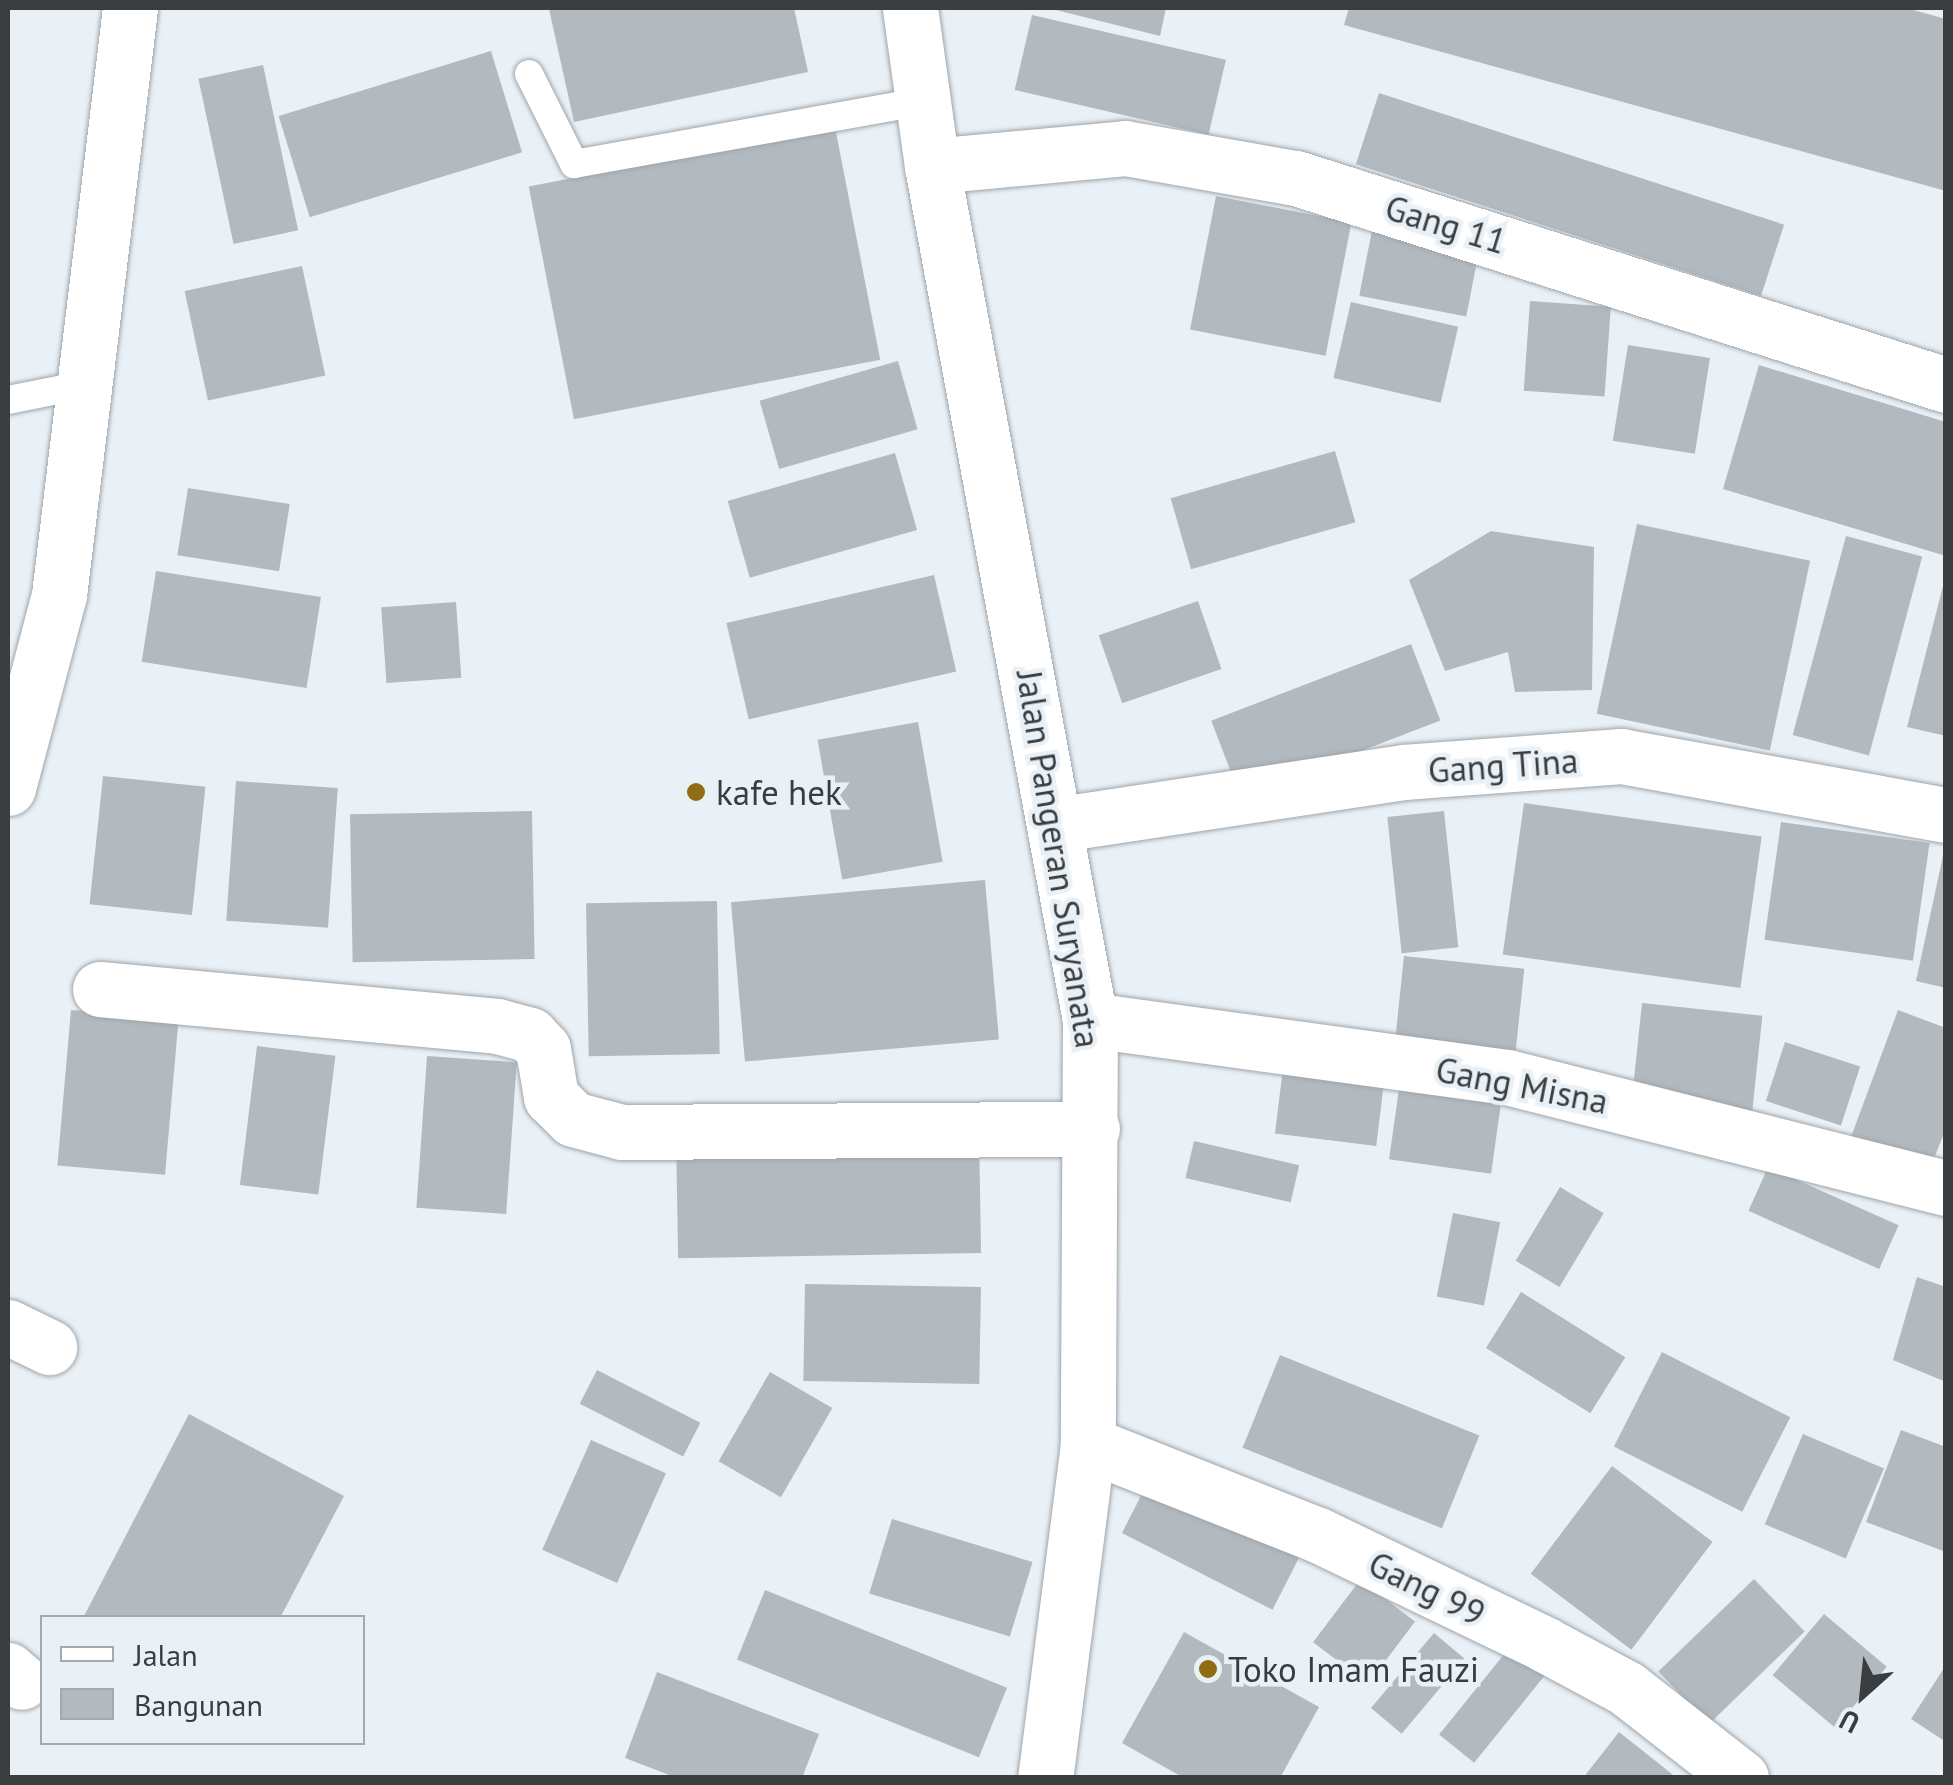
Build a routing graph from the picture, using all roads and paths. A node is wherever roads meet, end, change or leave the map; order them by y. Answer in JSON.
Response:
{"nodes":[{"id":1,"x":130,"y":8,"type":"edge"},
{"id":2,"x":910,"y":8,"type":"edge"},
{"id":3,"x":529,"y":74,"type":"dead end"},
{"id":4,"x":924,"y":100,"type":"junction"},
{"id":5,"x":932,"y":166,"type":"junction"},
{"id":6,"x":82,"y":385,"type":"junction"},
{"id":7,"x":1946,"y":385,"type":"edge"},
{"id":8,"x":8,"y":400,"type":"edge"},
{"id":9,"x":8,"y":788,"type":"edge"},
{"id":10,"x":1946,"y":815,"type":"edge"},
{"id":11,"x":1060,"y":824,"type":"junction"},
{"id":12,"x":100,"y":989,"type":"dead end"},
{"id":13,"x":1090,"y":1020,"type":"junction"},
{"id":14,"x":1092,"y":1129,"type":"junction"},
{"id":15,"x":1946,"y":1188,"type":"edge"},
{"id":16,"x":1088,"y":1444,"type":"junction"},
{"id":17,"x":1045,"y":1778,"type":"edge"},
{"id":18,"x":1741,"y":1778,"type":"edge"}],
"edges":[{"from":1,"to":6,"type":"street"},
{"from":2,"to":4,"type":"street","name":"Jalan Pangeran Suryanata"},
{"from":3,"to":4,"type":"lane"},
{"from":4,"to":5,"type":"street","name":"Jalan Pangeran Suryanata"},
{"from":5,"to":7,"type":"street","name":"Gang 11"},
{"from":5,"to":11,"type":"street","name":"Jalan Pangeran Suryanata"},
{"from":6,"to":8,"type":"lane"},
{"from":6,"to":9,"type":"street"},
{"from":10,"to":11,"type":"street","name":"Gang Tina"},
{"from":11,"to":13,"type":"street","name":"Jalan Pangeran Suryanata"},
{"from":12,"to":14,"type":"street"},
{"from":13,"to":14,"type":"street","name":"Jalan Pangeran Suryanata"},
{"from":13,"to":15,"type":"street","name":"Gang Misna"},
{"from":14,"to":16,"type":"street","name":"Jalan Pangeran Suryanata"},
{"from":16,"to":17,"type":"street","name":"Jalan Pangeran Suryanata"},
{"from":16,"to":18,"type":"street","name":"Gang 99"}]}
